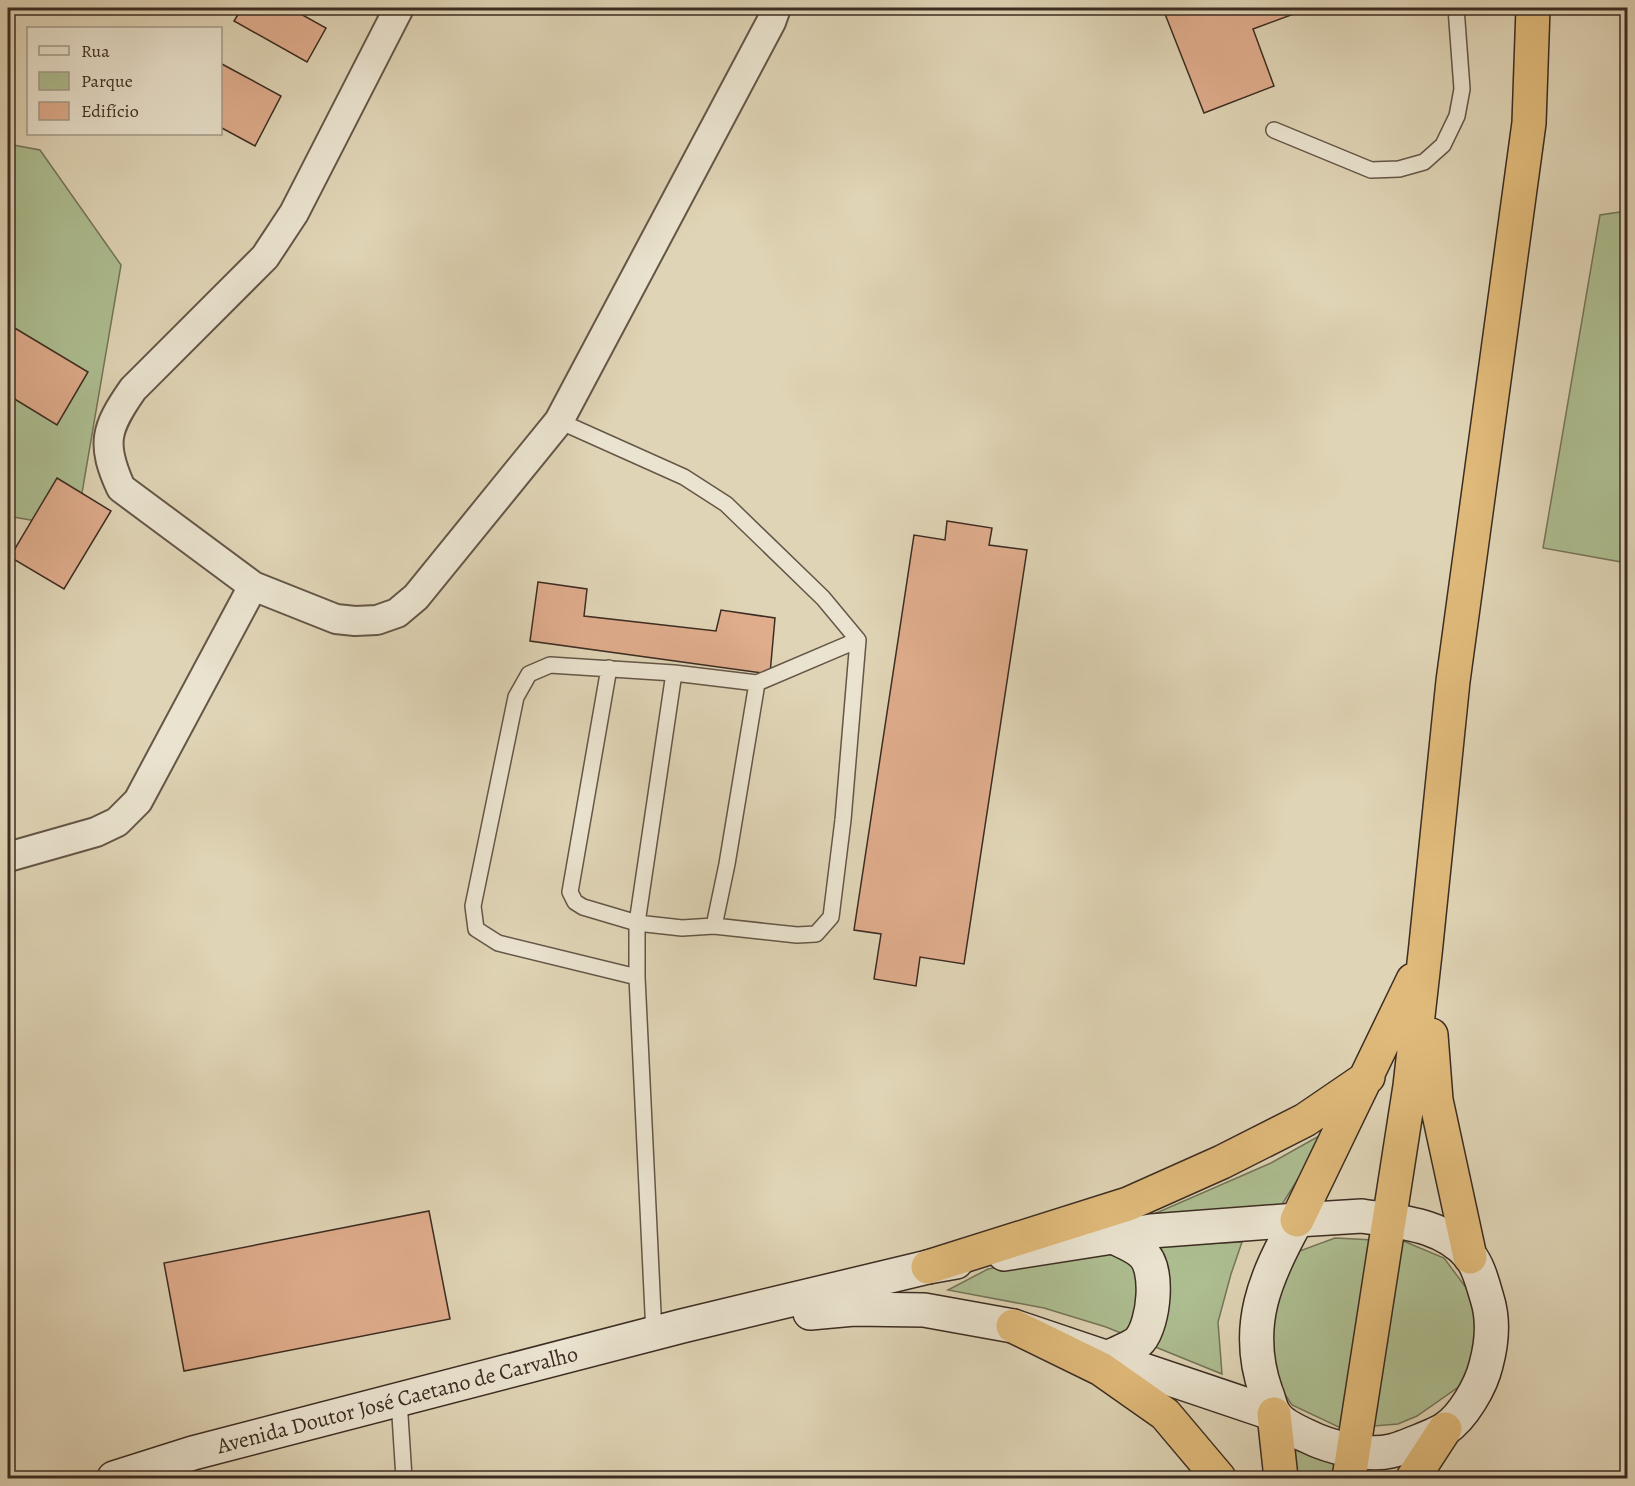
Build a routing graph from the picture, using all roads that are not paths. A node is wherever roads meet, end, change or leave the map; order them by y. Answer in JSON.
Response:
{"nodes":[{"id":1,"x":399,"y":8,"type":"edge"},
{"id":2,"x":776,"y":8,"type":"edge"},
{"id":3,"x":1456,"y":8,"type":"edge"},
{"id":4,"x":1533,"y":8,"type":"edge"},
{"id":5,"x":1274,"y":130,"type":"dead end"},
{"id":6,"x":559,"y":421,"type":"junction"},
{"id":7,"x":253,"y":586,"type":"junction"},
{"id":8,"x":858,"y":640,"type":"junction"},
{"id":9,"x":609,"y":668,"type":"junction"},
{"id":10,"x":674,"y":673,"type":"junction"},
{"id":11,"x":758,"y":683,"type":"junction"},
{"id":12,"x":8,"y":857,"type":"edge"},
{"id":13,"x":637,"y":923,"type":"junction"},
{"id":14,"x":714,"y":926,"type":"junction"},
{"id":15,"x":1425,"y":954,"type":"junction"},
{"id":16,"x":637,"y":977,"type":"junction"},
{"id":17,"x":1368,"y":1077,"type":"junction"},
{"id":18,"x":1297,"y":1220,"type":"junction"},
{"id":19,"x":1388,"y":1220,"type":"junction"},
{"id":20,"x":1114,"y":1237,"type":"junction"},
{"id":21,"x":1470,"y":1257,"type":"junction"},
{"id":22,"x":928,"y":1267,"type":"junction"},
{"id":23,"x":1013,"y":1326,"type":"junction"},
{"id":24,"x":668,"y":1330,"type":"junction"},
{"id":25,"x":1107,"y":1358,"type":"junction"},
{"id":26,"x":399,"y":1400,"type":"junction"},
{"id":27,"x":1274,"y":1414,"type":"junction"},
{"id":28,"x":1445,"y":1429,"type":"junction"},
{"id":29,"x":1351,"y":1465,"type":"edge"},
{"id":30,"x":114,"y":1479,"type":"edge"},
{"id":31,"x":404,"y":1479,"type":"edge"},
{"id":32,"x":1220,"y":1479,"type":"edge"},
{"id":33,"x":1281,"y":1479,"type":"edge"},
{"id":34,"x":1413,"y":1479,"type":"edge"}],
"edges":[{"from":1,"to":7,"type":"street"},
{"from":2,"to":6,"type":"street"},
{"from":3,"to":5,"type":"lane"},
{"from":4,"to":15,"type":"highway"},
{"from":6,"to":7,"type":"street"},
{"from":6,"to":8,"type":"lane"},
{"from":7,"to":12,"type":"street"},
{"from":8,"to":11,"type":"lane"},
{"from":8,"to":14,"type":"lane"},
{"from":9,"to":10,"type":"lane"},
{"from":9,"to":13,"type":"lane"},
{"from":9,"to":16,"type":"lane"},
{"from":10,"to":11,"type":"lane"},
{"from":10,"to":13,"type":"lane"},
{"from":11,"to":14,"type":"lane"},
{"from":13,"to":14,"type":"lane"},
{"from":13,"to":16,"type":"lane"},
{"from":15,"to":17,"type":"highway"},
{"from":15,"to":19,"type":"highway"},
{"from":15,"to":21,"type":"highway"},
{"from":16,"to":24,"type":"lane"},
{"from":17,"to":18,"type":"highway"},
{"from":17,"to":22,"type":"highway"},
{"from":18,"to":19,"type":"main road"},
{"from":18,"to":20,"type":"main road"},
{"from":18,"to":27,"type":"main road"},
{"from":19,"to":21,"type":"main road"},
{"from":19,"to":29,"type":"highway"},
{"from":20,"to":22,"type":"main road"},
{"from":20,"to":25,"type":"main road"},
{"from":21,"to":28,"type":"main road"},
{"from":22,"to":24,"type":"main road"},
{"from":23,"to":24,"type":"main road"},
{"from":23,"to":25,"type":"main road"},
{"from":23,"to":32,"type":"highway"},
{"from":24,"to":26,"type":"main road","name":"Avenida Doutor José Caetano de Carvalho"},
{"from":25,"to":27,"type":"main road"},
{"from":26,"to":30,"type":"main road","name":"Avenida Doutor José Caetano de Carvalho"},
{"from":26,"to":31,"type":"lane"},
{"from":27,"to":29,"type":"main road"},
{"from":27,"to":33,"type":"highway"},
{"from":28,"to":29,"type":"main road"},
{"from":28,"to":34,"type":"highway"}]}
